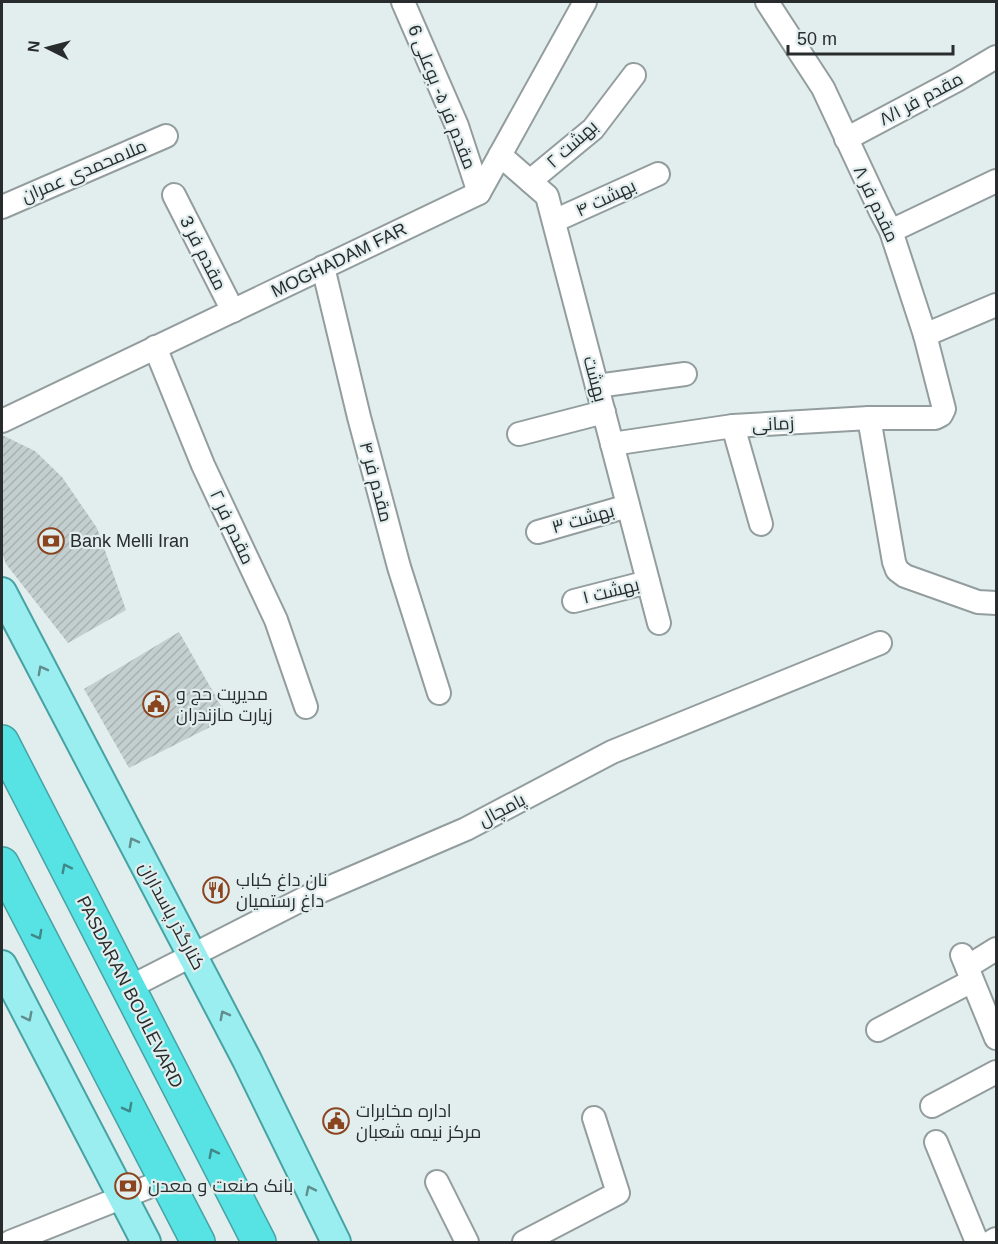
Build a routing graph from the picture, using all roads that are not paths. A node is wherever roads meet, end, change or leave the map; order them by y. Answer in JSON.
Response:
{"nodes":[{"id":1,"x":403,"y":2,"type":"edge"},
{"id":2,"x":585,"y":2,"type":"edge"},
{"id":3,"x":767,"y":2,"type":"edge"},
{"id":4,"x":996,"y":57,"type":"edge"},
{"id":5,"x":634,"y":75,"type":"dead end"},
{"id":6,"x":166,"y":136,"type":"dead end"},
{"id":7,"x":846,"y":139,"type":"junction"},
{"id":8,"x":500,"y":155,"type":"junction"},
{"id":9,"x":658,"y":174,"type":"dead end"},
{"id":10,"x":530,"y":181,"type":"junction"},
{"id":11,"x":996,"y":181,"type":"edge"},
{"id":12,"x":479,"y":193,"type":"junction"},
{"id":13,"x":174,"y":195,"type":"dead end"},
{"id":14,"x":2,"y":207,"type":"edge"},
{"id":15,"x":554,"y":221,"type":"junction"},
{"id":16,"x":891,"y":231,"type":"junction"},
{"id":17,"x":323,"y":267,"type":"junction"},
{"id":18,"x":996,"y":305,"type":"edge"},
{"id":19,"x":233,"y":310,"type":"junction"},
{"id":20,"x":925,"y":335,"type":"junction"},
{"id":21,"x":155,"y":347,"type":"junction"},
{"id":22,"x":685,"y":374,"type":"dead end"},
{"id":23,"x":597,"y":386,"type":"junction"},
{"id":24,"x":604,"y":412,"type":"junction"},
{"id":25,"x":869,"y":418,"type":"junction"},
{"id":26,"x":935,"y":418,"type":"joint"},
{"id":27,"x":2,"y":421,"type":"edge"},
{"id":28,"x":733,"y":426,"type":"junction"},
{"id":29,"x":519,"y":434,"type":"dead end"},
{"id":30,"x":612,"y":444,"type":"junction"},
{"id":31,"x":628,"y":506,"type":"junction"},
{"id":32,"x":761,"y":524,"type":"dead end"},
{"id":33,"x":538,"y":532,"type":"dead end"},
{"id":34,"x":648,"y":582,"type":"junction"},
{"id":35,"x":2,"y":592,"type":"edge"},
{"id":36,"x":574,"y":601,"type":"dead end"},
{"id":37,"x":996,"y":603,"type":"edge"},
{"id":38,"x":659,"y":623,"type":"dead end"},
{"id":39,"x":880,"y":643,"type":"dead end"},
{"id":40,"x":439,"y":693,"type":"dead end"},
{"id":41,"x":306,"y":707,"type":"dead end"},
{"id":42,"x":2,"y":742,"type":"edge"},
{"id":43,"x":2,"y":864,"type":"edge"},
{"id":44,"x":996,"y":950,"type":"edge"},
{"id":45,"x":193,"y":956,"type":"junction"},
{"id":46,"x":2,"y":965,"type":"edge"},
{"id":47,"x":967,"y":967,"type":"junction"},
{"id":48,"x":128,"y":988,"type":"junction"},
{"id":49,"x":878,"y":1030,"type":"dead end"},
{"id":50,"x":996,"y":1038,"type":"edge"},
{"id":51,"x":996,"y":1072,"type":"edge"},
{"id":52,"x":932,"y":1106,"type":"dead end"},
{"id":53,"x":594,"y":1118,"type":"dead end"},
{"id":54,"x":936,"y":1142,"type":"dead end"},
{"id":55,"x":166,"y":1180,"type":"junction"},
{"id":56,"x":437,"y":1182,"type":"dead end"},
{"id":57,"x":122,"y":1198,"type":"junction"},
{"id":58,"x":996,"y":1239,"type":"edge"},
{"id":59,"x":10,"y":1242,"type":"edge"},
{"id":60,"x":146,"y":1242,"type":"edge"},
{"id":61,"x":198,"y":1242,"type":"edge"},
{"id":62,"x":259,"y":1242,"type":"edge"},
{"id":63,"x":336,"y":1242,"type":"edge"},
{"id":64,"x":467,"y":1242,"type":"edge"},
{"id":65,"x":524,"y":1242,"type":"edge"},
{"id":66,"x":977,"y":1242,"type":"edge"},
{"id":67,"x":991,"y":1242,"type":"edge"}],
"edges":[{"from":1,"to":12,"type":"street","name":"مقدم فر ۵- بوعلی 6"},
{"from":2,"to":8,"type":"street"},
{"from":3,"to":7,"type":"street","name":"مقدم فر ۸"},
{"from":4,"to":7,"type":"street","name":"مقدم فر ۸/۱"},
{"from":5,"to":10,"type":"street","name":"بهشت ۲"},
{"from":6,"to":14,"type":"street","name":"ملامحمدی عمران"},
{"from":7,"to":16,"type":"street","name":"مقدم فر ۸"},
{"from":8,"to":10,"type":"street","name":"بهشت"},
{"from":8,"to":12,"type":"street"},
{"from":9,"to":15,"type":"street","name":"بهشت ۴"},
{"from":10,"to":15,"type":"street","name":"بهشت"},
{"from":11,"to":16,"type":"street"},
{"from":12,"to":17,"type":"street","name":"MOGHADAM FAR"},
{"from":13,"to":19,"type":"street","name":"مقدم فر 3"},
{"from":15,"to":23,"type":"street","name":"بهشت"},
{"from":16,"to":20,"type":"street","name":"مقدم فر ۸"},
{"from":17,"to":19,"type":"street","name":"MOGHADAM FAR"},
{"from":17,"to":40,"type":"street","name":"مقدم فر ۴"},
{"from":18,"to":20,"type":"street"},
{"from":19,"to":21,"type":"street","name":"MOGHADAM FAR"},
{"from":20,"to":26,"type":"street","name":"مقدم فر ۸"},
{"from":21,"to":27,"type":"street","name":"MOGHADAM FAR"},
{"from":21,"to":41,"type":"street","name":"مقدم فر ۲"},
{"from":22,"to":23,"type":"street"},
{"from":23,"to":24,"type":"street","name":"بهشت"},
{"from":24,"to":29,"type":"street"},
{"from":24,"to":30,"type":"street","name":"بهشت"},
{"from":25,"to":26,"type":"street","name":"زمانی"},
{"from":25,"to":28,"type":"street","name":"زمانی"},
{"from":25,"to":37,"type":"street"},
{"from":28,"to":30,"type":"street","name":"زمانی"},
{"from":28,"to":32,"type":"street"},
{"from":30,"to":31,"type":"street","name":"بهشت"},
{"from":31,"to":33,"type":"street","name":"بهشت ۳"},
{"from":31,"to":34,"type":"street","name":"بهشت"},
{"from":34,"to":36,"type":"street","name":"بهشت ۱"},
{"from":34,"to":38,"type":"street","name":"بهشت"},
{"from":45,"to":35,"type":"main road","name":"کنارگذر پاسداران","one_way":true},
{"from":39,"to":45,"type":"street","name":"پامچال"},
{"from":48,"to":42,"type":"highway","name":"PASDARAN BOULEVARD","one_way":true},
{"from":43,"to":55,"type":"highway","one_way":true},
{"from":44,"to":47,"type":"street"},
{"from":45,"to":48,"type":"street","name":"پامچال"},
{"from":63,"to":45,"type":"main road","name":"کنارگذر پاسداران","one_way":true},
{"from":46,"to":57,"type":"main road","one_way":true},
{"from":47,"to":49,"type":"street"},
{"from":47,"to":50,"type":"street"},
{"from":62,"to":48,"type":"highway","name":"PASDARAN BOULEVARD","one_way":true},
{"from":51,"to":52,"type":"street"},
{"from":53,"to":65,"type":"street"},
{"from":54,"to":66,"type":"street"},
{"from":55,"to":57,"type":"street"},
{"from":55,"to":61,"type":"highway"},
{"from":56,"to":64,"type":"street"},
{"from":57,"to":59,"type":"street"},
{"from":57,"to":60,"type":"main road"},
{"from":58,"to":67,"type":"street"}]}
